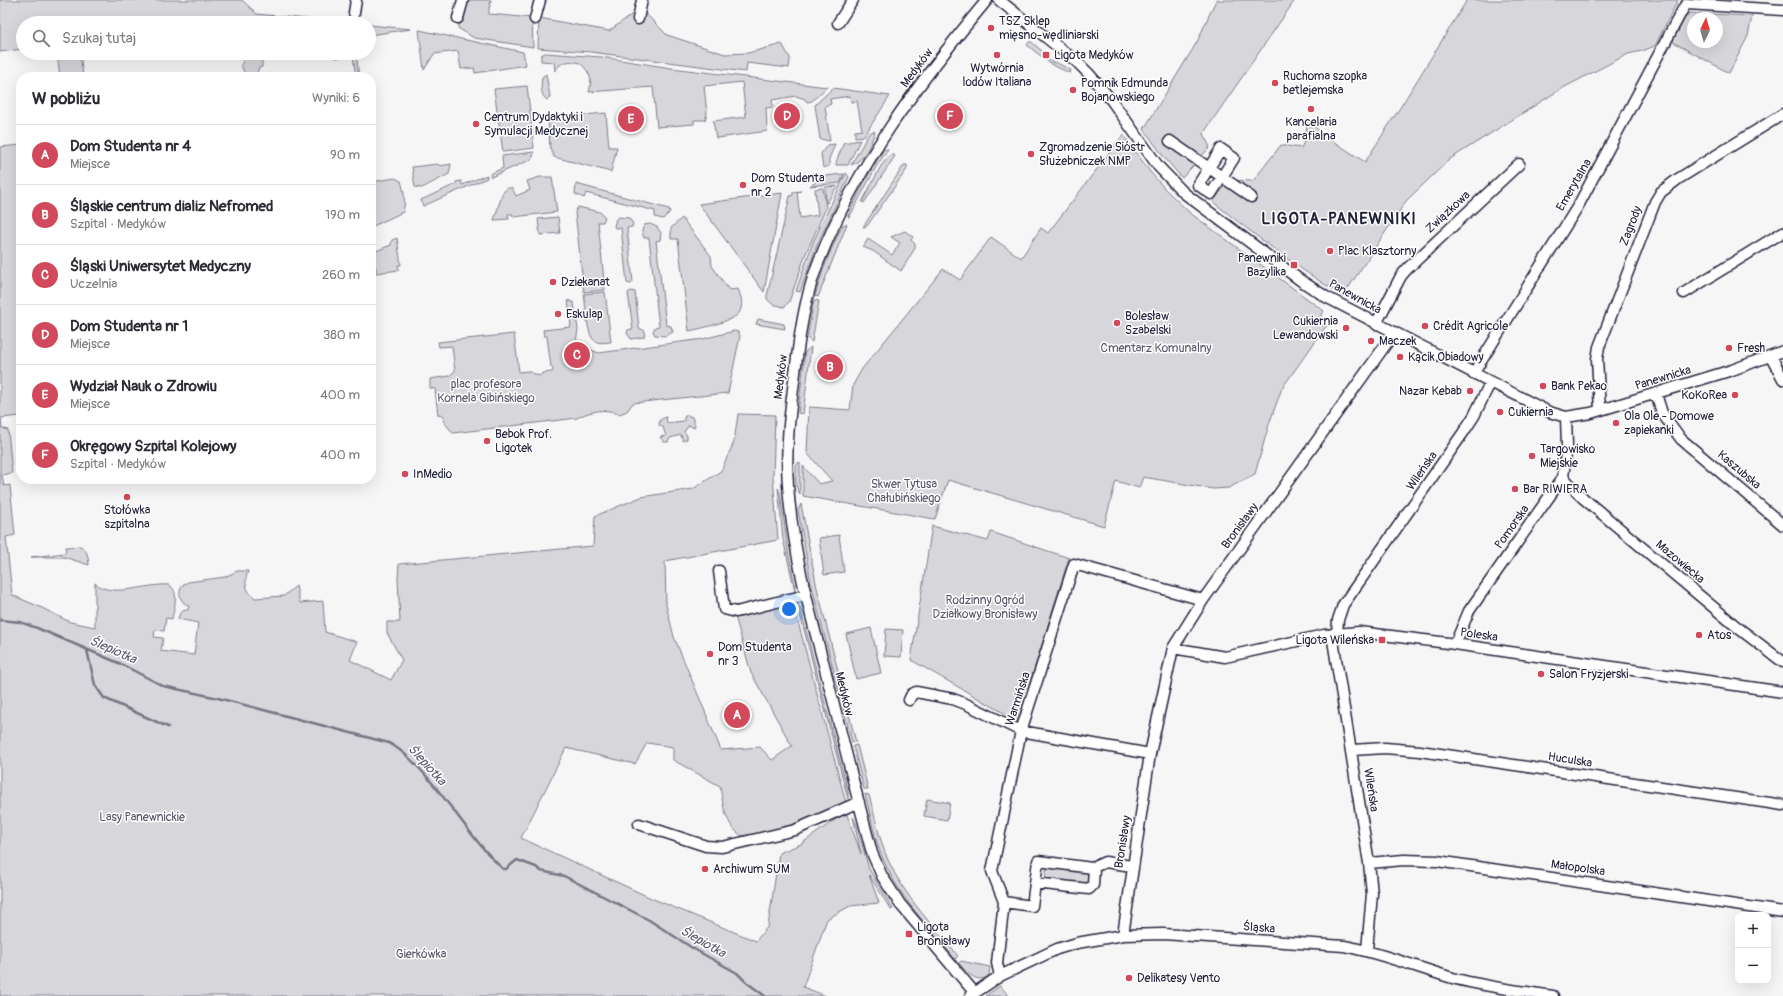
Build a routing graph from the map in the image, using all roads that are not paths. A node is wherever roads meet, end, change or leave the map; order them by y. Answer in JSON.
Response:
{"nodes":[{"id":1,"x":356,"y":0,"type":"edge"},
{"id":2,"x":462,"y":0,"type":"edge"},
{"id":3,"x":540,"y":0,"type":"edge"},
{"id":4,"x":642,"y":0,"type":"edge"},
{"id":5,"x":853,"y":0,"type":"edge"},
{"id":6,"x":987,"y":0,"type":"edge"},
{"id":7,"x":999,"y":0,"type":"edge"},
{"id":8,"x":1783,"y":10,"type":"edge"},
{"id":9,"x":354,"y":13,"type":"dead end"},
{"id":10,"x":458,"y":18,"type":"dead end"},
{"id":11,"x":534,"y":19,"type":"dead end"},
{"id":12,"x":638,"y":19,"type":"dead end"},
{"id":13,"x":838,"y":23,"type":"dead end"},
{"id":14,"x":1783,"y":114,"type":"edge"},
{"id":15,"x":1170,"y":141,"type":"dead end"},
{"id":16,"x":1519,"y":164,"type":"dead end"},
{"id":17,"x":1208,"y":168,"type":"junction"},
{"id":18,"x":1222,"y":177,"type":"junction"},
{"id":19,"x":1198,"y":185,"type":"junction"},
{"id":20,"x":1189,"y":197,"type":"junction"},
{"id":21,"x":1251,"y":197,"type":"dead end"},
{"id":22,"x":1783,"y":232,"type":"edge"},
{"id":23,"x":1684,"y":293,"type":"dead end"},
{"id":24,"x":1376,"y":324,"type":"junction"},
{"id":25,"x":1394,"y":333,"type":"junction"},
{"id":26,"x":1783,"y":351,"type":"edge"},
{"id":27,"x":1771,"y":356,"type":"junction"},
{"id":28,"x":1473,"y":374,"type":"junction"},
{"id":29,"x":1783,"y":379,"type":"edge"},
{"id":30,"x":1490,"y":382,"type":"junction"},
{"id":31,"x":1656,"y":394,"type":"junction"},
{"id":32,"x":1600,"y":410,"type":"junction"},
{"id":33,"x":1566,"y":417,"type":"junction"},
{"id":34,"x":1563,"y":477,"type":"junction"},
{"id":35,"x":1783,"y":525,"type":"edge"},
{"id":36,"x":719,"y":572,"type":"dead end"},
{"id":37,"x":806,"y":595,"type":"junction"},
{"id":38,"x":1203,"y":600,"type":"junction"},
{"id":39,"x":1334,"y":633,"type":"junction"},
{"id":40,"x":1454,"y":644,"type":"junction"},
{"id":41,"x":1173,"y":648,"type":"junction"},
{"id":42,"x":1783,"y":662,"type":"edge"},
{"id":43,"x":1783,"y":692,"type":"edge"},
{"id":44,"x":909,"y":700,"type":"dead end"},
{"id":45,"x":1021,"y":731,"type":"junction"},
{"id":46,"x":1352,"y":750,"type":"junction"},
{"id":47,"x":1150,"y":754,"type":"junction"},
{"id":48,"x":859,"y":802,"type":"junction"},
{"id":49,"x":1783,"y":805,"type":"edge"},
{"id":50,"x":639,"y":824,"type":"dead end"},
{"id":51,"x":1369,"y":863,"type":"junction"},
{"id":52,"x":1132,"y":866,"type":"junction"},
{"id":53,"x":1094,"y":868,"type":"junction"},
{"id":54,"x":1035,"y":882,"type":"junction"},
{"id":55,"x":1004,"y":902,"type":"junction"},
{"id":56,"x":1783,"y":912,"type":"edge"},
{"id":57,"x":1123,"y":935,"type":"junction"},
{"id":58,"x":1367,"y":950,"type":"junction"},
{"id":59,"x":1000,"y":976,"type":"junction"},
{"id":60,"x":972,"y":994,"type":"edge"},
{"id":61,"x":1553,"y":996,"type":"edge"}],
"edges":[{"from":1,"to":9,"type":"street"},
{"from":2,"to":10,"type":"street"},
{"from":3,"to":11,"type":"street"},
{"from":4,"to":12,"type":"street"},
{"from":5,"to":13,"type":"street"},
{"from":6,"to":37,"type":"street","name":"Medyków"},
{"from":7,"to":20,"type":"street","name":"Panewnicka"},
{"from":8,"to":28,"type":"street","name":"Emerytalna"},
{"from":14,"to":32,"type":"street","name":"Zagrody"},
{"from":15,"to":17,"type":"street"},
{"from":16,"to":24,"type":"street","name":"Związkowa"},
{"from":17,"to":18,"type":"street"},
{"from":17,"to":18,"type":"street"},
{"from":17,"to":19,"type":"street"},
{"from":18,"to":19,"type":"street"},
{"from":18,"to":21,"type":"street"},
{"from":19,"to":20,"type":"street"},
{"from":20,"to":24,"type":"street","name":"Panewnicka"},
{"from":22,"to":23,"type":"street"},
{"from":24,"to":25,"type":"street","name":"Panewnicka"},
{"from":25,"to":28,"type":"street","name":"Panewnicka"},
{"from":25,"to":38,"type":"street","name":"Bronisławy"},
{"from":26,"to":27,"type":"street","name":"Panewnicka"},
{"from":27,"to":29,"type":"street"},
{"from":27,"to":31,"type":"street","name":"Panewnicka"},
{"from":28,"to":30,"type":"street","name":"Panewnicka"},
{"from":30,"to":33,"type":"street","name":"Panewnicka"},
{"from":30,"to":39,"type":"street","name":"Wileńska"},
{"from":31,"to":32,"type":"street","name":"Panewnicka"},
{"from":31,"to":35,"type":"street","name":"Kaszubska"},
{"from":32,"to":33,"type":"street","name":"Panewnicka"},
{"from":33,"to":34,"type":"street","name":"Pomorska"},
{"from":34,"to":40,"type":"street","name":"Pomorska"},
{"from":34,"to":42,"type":"street","name":"Mazowiecka"},
{"from":36,"to":37,"type":"street"},
{"from":37,"to":48,"type":"street","name":"Medyków"},
{"from":38,"to":41,"type":"street","name":"Bronisławy"},
{"from":38,"to":45,"type":"street","name":"Warmińska"},
{"from":39,"to":40,"type":"street","name":"Poleska"},
{"from":39,"to":41,"type":"street","name":"Poleska"},
{"from":39,"to":46,"type":"street","name":"Wileńska"},
{"from":40,"to":43,"type":"street","name":"Poleska"},
{"from":41,"to":47,"type":"street","name":"Bronisławy"},
{"from":44,"to":45,"type":"street"},
{"from":45,"to":47,"type":"street"},
{"from":45,"to":55,"type":"street","name":"Warmińska"},
{"from":46,"to":49,"type":"street","name":"Huculska"},
{"from":46,"to":51,"type":"street","name":"Wileńska"},
{"from":47,"to":52,"type":"street","name":"Bronisławy"},
{"from":48,"to":50,"type":"street"},
{"from":48,"to":60,"type":"street","name":"Medyków"},
{"from":51,"to":56,"type":"street","name":"Małopolska"},
{"from":51,"to":58,"type":"street","name":"Wileńska"},
{"from":52,"to":53,"type":"street"},
{"from":52,"to":57,"type":"street","name":"Bronisławy"},
{"from":53,"to":54,"type":"street"},
{"from":53,"to":54,"type":"street"},
{"from":54,"to":55,"type":"street"},
{"from":55,"to":59,"type":"street","name":"Warmińska"},
{"from":57,"to":58,"type":"street","name":"Śląska"},
{"from":57,"to":59,"type":"street","name":"Śląska"},
{"from":58,"to":61,"type":"street","name":"Śląska"},
{"from":59,"to":60,"type":"street","name":"Śląska"}]}
